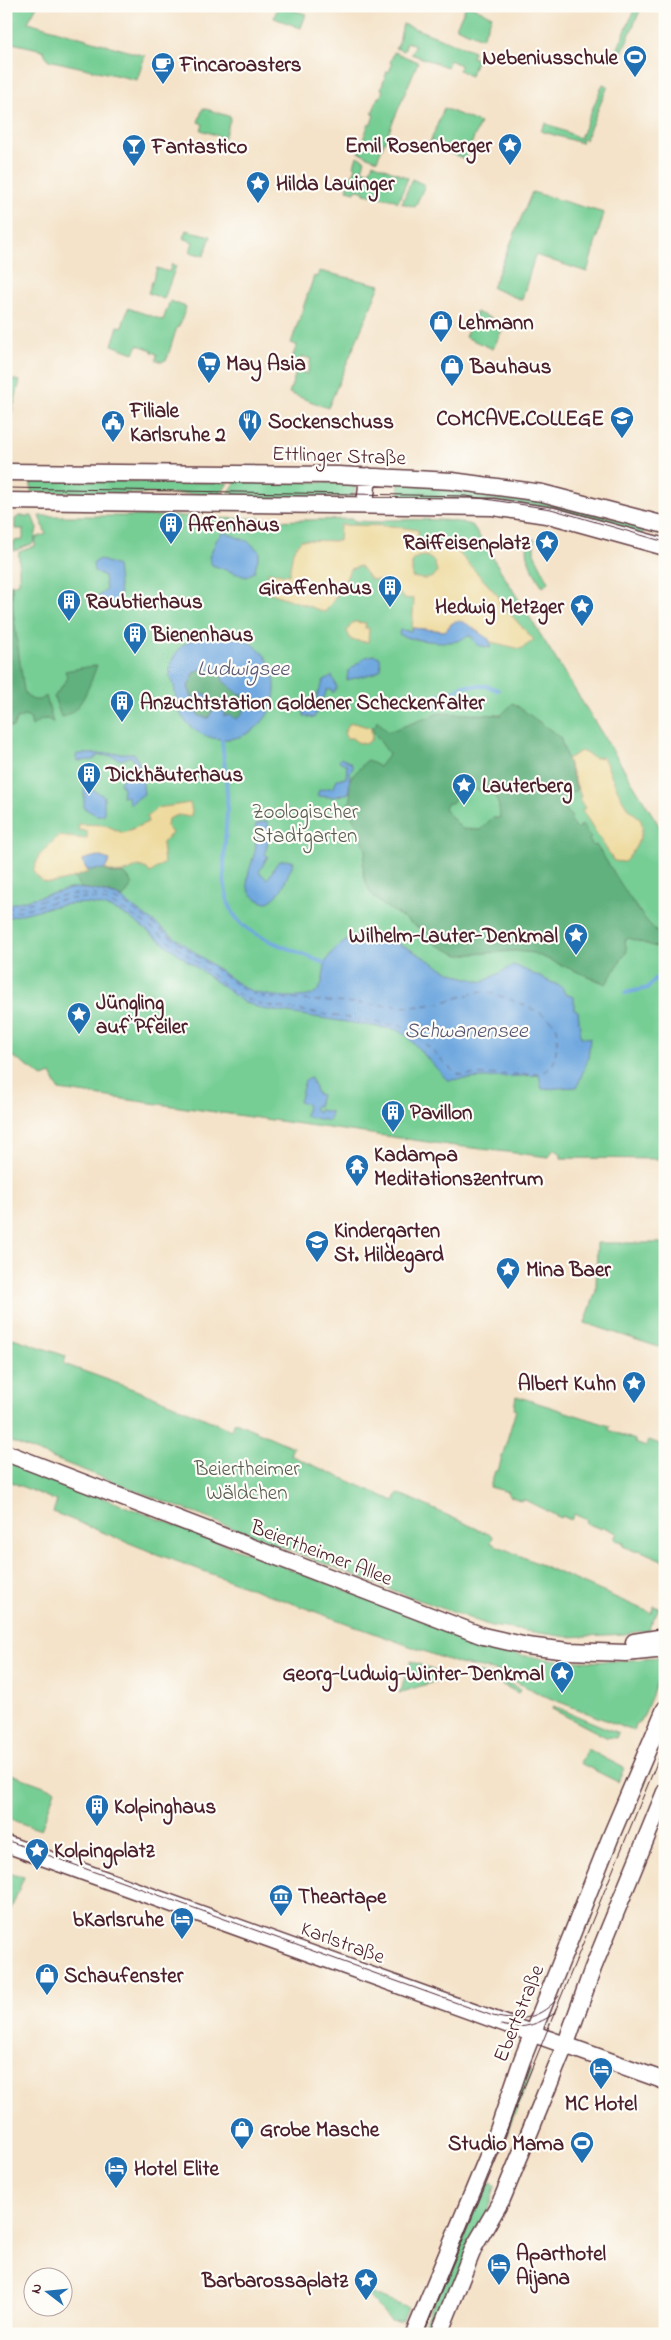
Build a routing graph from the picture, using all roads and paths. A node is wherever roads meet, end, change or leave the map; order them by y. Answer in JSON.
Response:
{"nodes":[{"id":1,"x":6,"y":472,"type":"edge"},
{"id":2,"x":368,"y":476,"type":"junction"},
{"id":3,"x":6,"y":501,"type":"edge"},
{"id":4,"x":365,"y":505,"type":"junction"},
{"id":5,"x":665,"y":525,"type":"edge"},
{"id":6,"x":665,"y":547,"type":"edge"},
{"id":7,"x":6,"y":1453,"type":"edge"},
{"id":8,"x":665,"y":1637,"type":"edge"},
{"id":9,"x":665,"y":1650,"type":"edge"},
{"id":10,"x":601,"y":1651,"type":"junction"},
{"id":11,"x":665,"y":1709,"type":"edge"},
{"id":12,"x":665,"y":1792,"type":"edge"},
{"id":13,"x":6,"y":1844,"type":"edge"},
{"id":14,"x":533,"y":2033,"type":"junction"},
{"id":15,"x":565,"y":2045,"type":"junction"},
{"id":16,"x":665,"y":2081,"type":"edge"},
{"id":17,"x":414,"y":2334,"type":"edge"},
{"id":18,"x":439,"y":2334,"type":"edge"}],
"edges":[{"from":1,"to":2,"type":"main road","name":"Ettlinger Straße"},
{"from":2,"to":4,"type":"main road"},
{"from":2,"to":5,"type":"main road","name":"Ettlinger Straße"},
{"from":3,"to":4,"type":"main road"},
{"from":4,"to":6,"type":"main road"},
{"from":7,"to":10,"type":"main road","name":"Beiertheimer Allee"},
{"from":8,"to":10,"type":"main road","name":"Beiertheimer Allee"},
{"from":9,"to":10,"type":"main road","name":"Beiertheimer Allee"},
{"from":11,"to":14,"type":"main road","name":"Ebertstraße"},
{"from":12,"to":15,"type":"main road"},
{"from":13,"to":14,"type":"main road","name":"Karlstraße"},
{"from":14,"to":15,"type":"main road","name":"Karlstraße"},
{"from":14,"to":17,"type":"main road","name":"Ebertstraße"},
{"from":15,"to":16,"type":"main road","name":"Karlstraße"},
{"from":15,"to":18,"type":"main road"}]}
